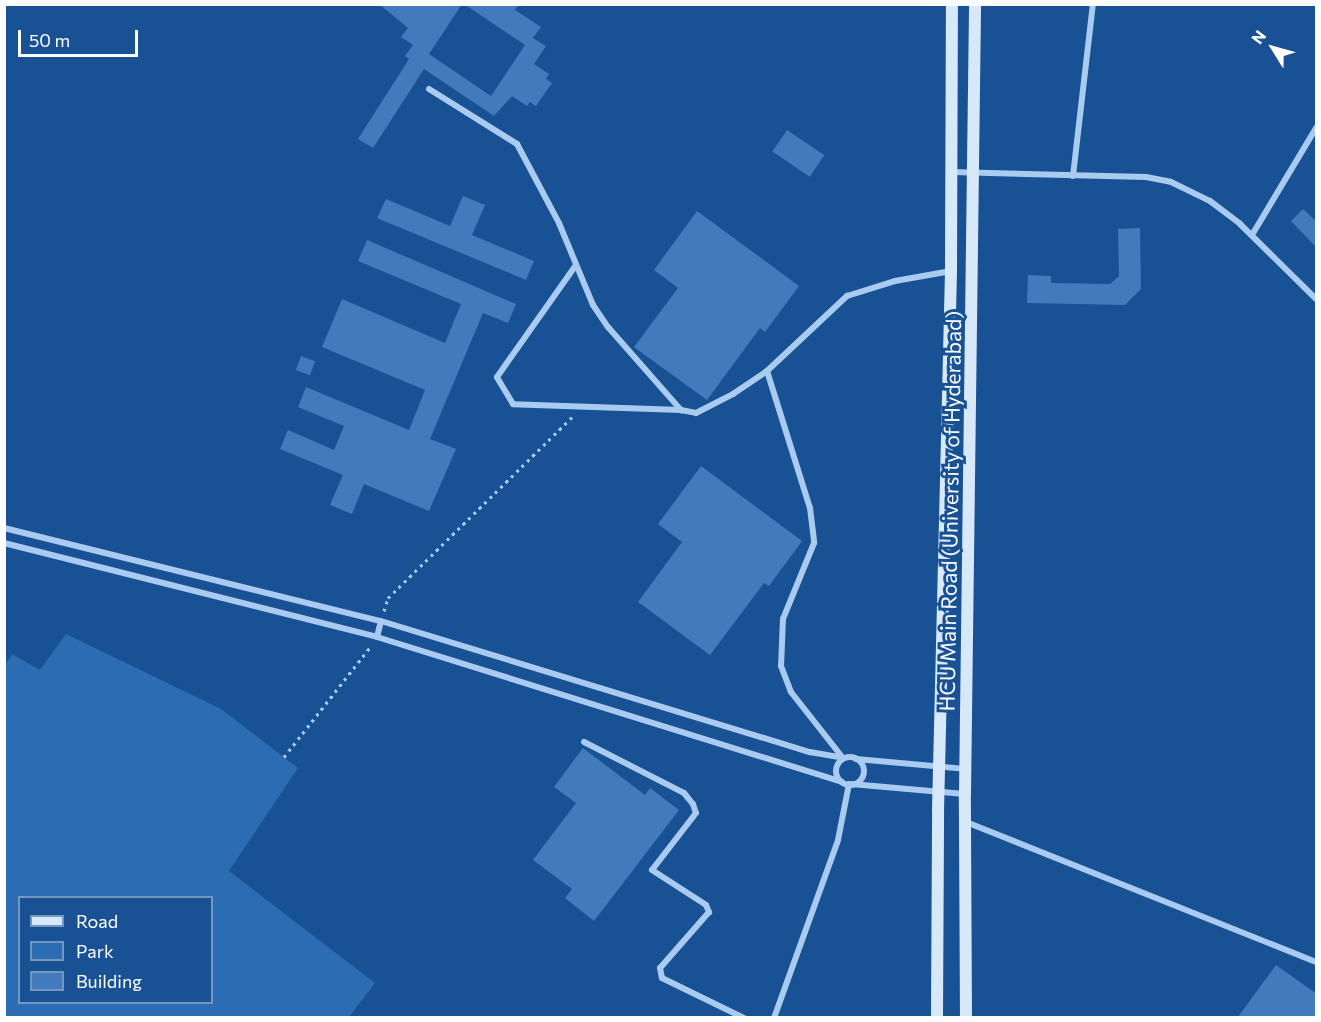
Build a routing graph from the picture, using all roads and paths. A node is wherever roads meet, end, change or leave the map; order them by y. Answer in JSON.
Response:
{"nodes":[{"id":1,"x":952,"y":4,"type":"edge"},
{"id":2,"x":975,"y":4,"type":"edge"},
{"id":3,"x":1093,"y":4,"type":"edge"},
{"id":4,"x":429,"y":89,"type":"dead end"},
{"id":5,"x":1317,"y":129,"type":"edge"},
{"id":6,"x":951,"y":172,"type":"junction"},
{"id":7,"x":975,"y":172,"type":"junction"},
{"id":8,"x":1073,"y":176,"type":"junction"},
{"id":9,"x":1252,"y":234,"type":"junction"},
{"id":10,"x":576,"y":265,"type":"junction"},
{"id":11,"x":951,"y":271,"type":"junction"},
{"id":12,"x":1317,"y":299,"type":"edge"},
{"id":13,"x":766,"y":371,"type":"junction"},
{"id":14,"x":583,"y":407,"type":"junction"},
{"id":15,"x":681,"y":410,"type":"junction"},
{"id":16,"x":4,"y":528,"type":"edge"},
{"id":17,"x":4,"y":543,"type":"edge"},
{"id":18,"x":381,"y":621,"type":"junction"},
{"id":19,"x":377,"y":637,"type":"junction"},
{"id":20,"x":584,"y":742,"type":"dead end"},
{"id":21,"x":284,"y":757,"type":"dead end"},
{"id":22,"x":843,"y":758,"type":"junction"},
{"id":23,"x":856,"y":759,"type":"junction"},
{"id":24,"x":939,"y":769,"type":"junction"},
{"id":25,"x":965,"y":769,"type":"junction"},
{"id":26,"x":847,"y":783,"type":"junction"},
{"id":27,"x":939,"y":794,"type":"junction"},
{"id":28,"x":965,"y":794,"type":"junction"},
{"id":29,"x":966,"y":822,"type":"junction"},
{"id":30,"x":1317,"y":962,"type":"edge"},
{"id":31,"x":744,"y":1017,"type":"edge"},
{"id":32,"x":774,"y":1017,"type":"edge"},
{"id":33,"x":937,"y":1017,"type":"edge"},
{"id":34,"x":966,"y":1017,"type":"edge"}],
"edges":[{"from":1,"to":6,"type":"street","name":"HCU Main Road (University of Hyderabad)"},
{"from":2,"to":7,"type":"street","name":"HCU Main Road (University of Hyderabad)"},
{"from":3,"to":8,"type":"street"},
{"from":4,"to":10,"type":"street"},
{"from":5,"to":9,"type":"street"},
{"from":6,"to":7,"type":"street"},
{"from":6,"to":11,"type":"street","name":"HCU Main Road (University of Hyderabad)"},
{"from":7,"to":8,"type":"street"},
{"from":7,"to":25,"type":"street","name":"HCU Main Road (University of Hyderabad)"},
{"from":8,"to":9,"type":"street"},
{"from":9,"to":12,"type":"street"},
{"from":10,"to":14,"type":"street"},
{"from":10,"to":15,"type":"street"},
{"from":11,"to":13,"type":"street"},
{"from":11,"to":24,"type":"street","name":"HCU Main Road (University of Hyderabad)"},
{"from":13,"to":15,"type":"street"},
{"from":13,"to":22,"type":"street"},
{"from":14,"to":15,"type":"street"},
{"from":14,"to":18,"type":"path"},
{"from":16,"to":18,"type":"street"},
{"from":17,"to":19,"type":"street"},
{"from":18,"to":19,"type":"street"},
{"from":18,"to":22,"type":"street"},
{"from":19,"to":21,"type":"path"},
{"from":19,"to":26,"type":"street"},
{"from":20,"to":31,"type":"street"},
{"from":22,"to":23,"type":"street"},
{"from":22,"to":26,"type":"street"},
{"from":23,"to":24,"type":"street"},
{"from":23,"to":26,"type":"street"},
{"from":24,"to":25,"type":"street"},
{"from":24,"to":27,"type":"street","name":"HCU Main Road (University of Hyderabad)"},
{"from":25,"to":28,"type":"street","name":"HCU Main Road (University of Hyderabad)"},
{"from":26,"to":27,"type":"street"},
{"from":26,"to":32,"type":"street"},
{"from":27,"to":28,"type":"street"},
{"from":27,"to":33,"type":"street","name":"HCU Main Road (University of Hyderabad)"},
{"from":28,"to":29,"type":"street","name":"HCU Main Road (University of Hyderabad)"},
{"from":29,"to":30,"type":"street"},
{"from":29,"to":34,"type":"street","name":"HCU Main Road (University of Hyderabad)"}]}
